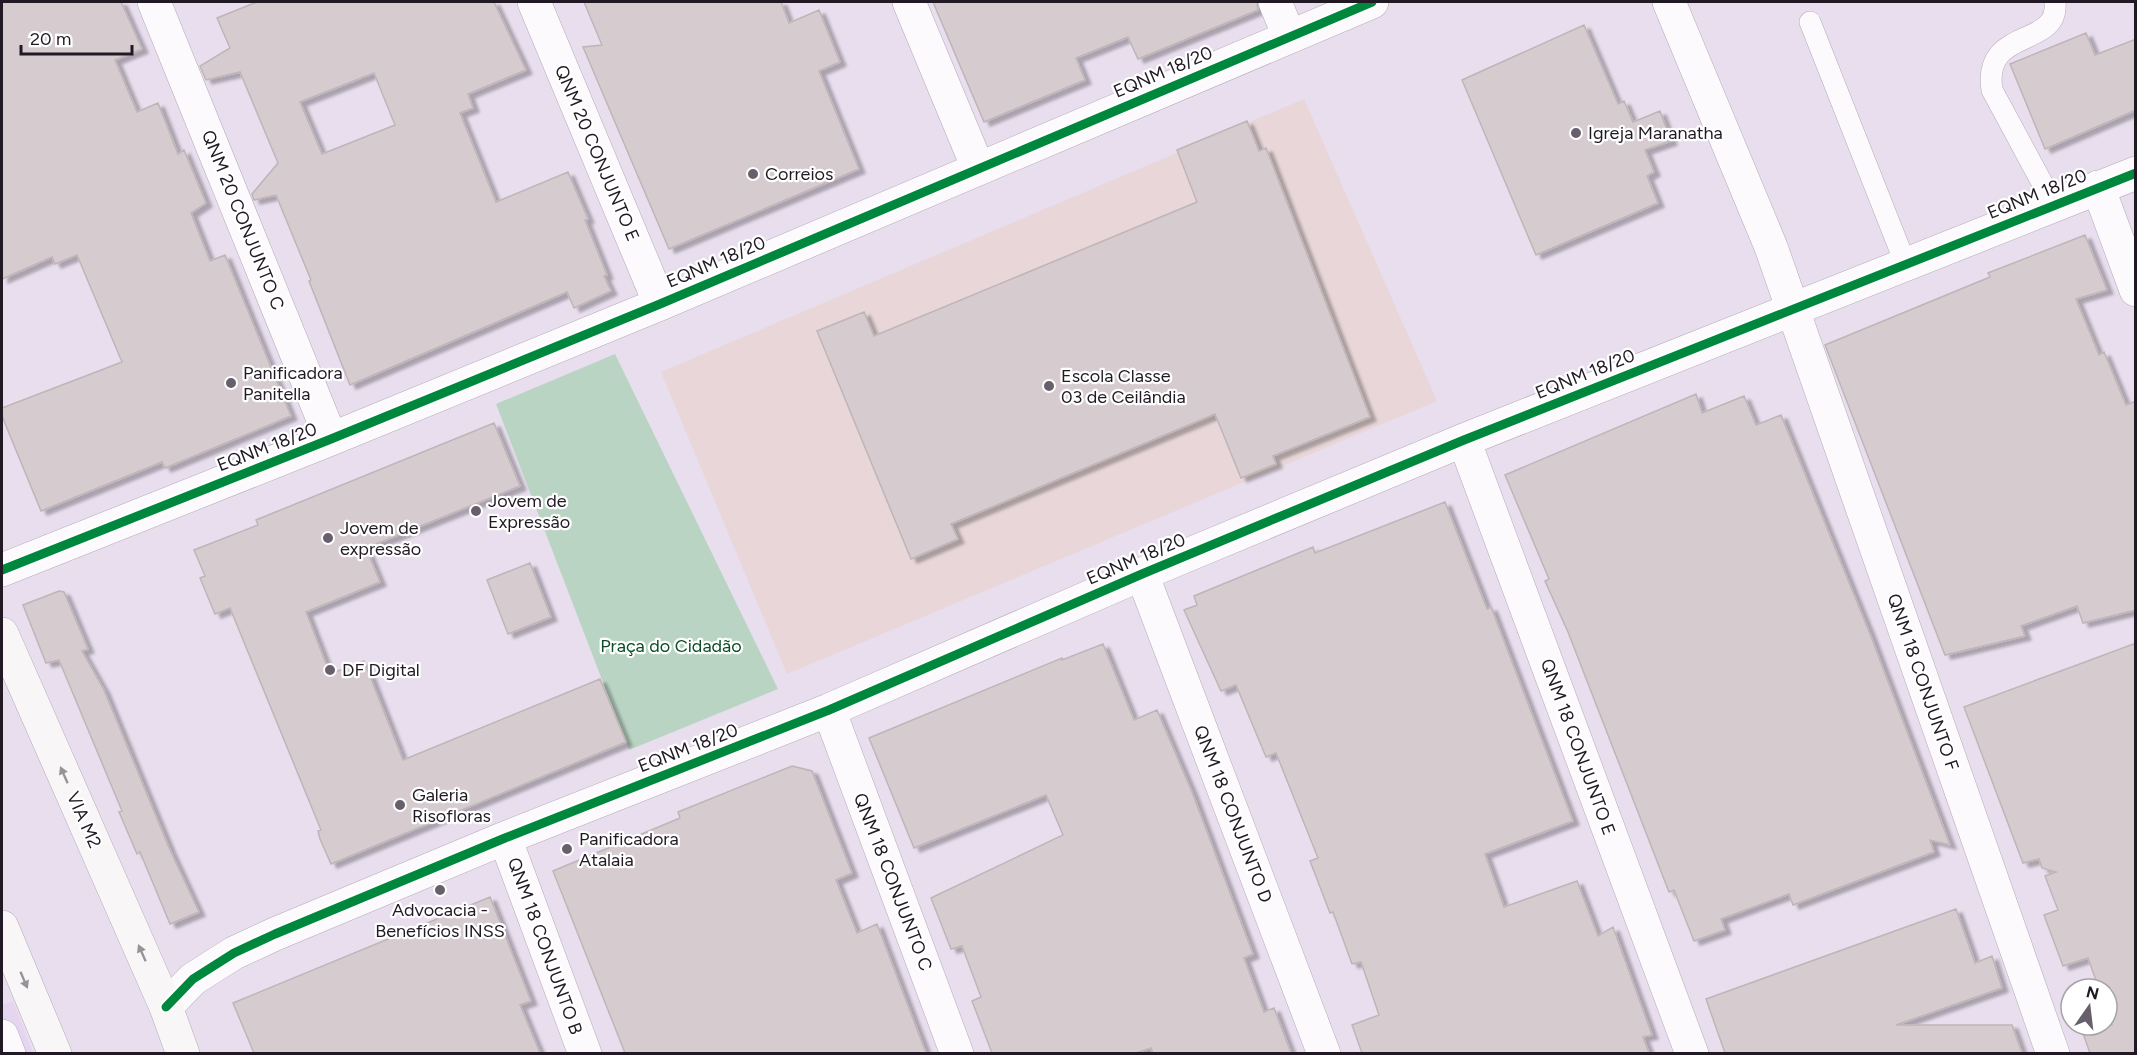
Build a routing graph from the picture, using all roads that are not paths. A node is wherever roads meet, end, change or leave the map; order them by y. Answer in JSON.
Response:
{"nodes":[{"id":1,"x":154,"y":2,"type":"edge"},
{"id":2,"x":534,"y":2,"type":"edge"},
{"id":3,"x":909,"y":2,"type":"edge"},
{"id":4,"x":1275,"y":2,"type":"edge"},
{"id":5,"x":1372,"y":2,"type":"edge"},
{"id":6,"x":1670,"y":2,"type":"edge"},
{"id":7,"x":2055,"y":2,"type":"edge"},
{"id":8,"x":1810,"y":22,"type":"dead end"},
{"id":9,"x":1289,"y":36,"type":"junction"},
{"id":10,"x":978,"y":168,"type":"junction"},
{"id":11,"x":2136,"y":173,"type":"edge"},
{"id":12,"x":2098,"y":187,"type":"junction"},
{"id":13,"x":2054,"y":205,"type":"junction"},
{"id":14,"x":1906,"y":265,"type":"junction"},
{"id":15,"x":2136,"y":290,"type":"edge"},
{"id":16,"x":660,"y":304,"type":"junction"},
{"id":17,"x":1794,"y":311,"type":"junction"},
{"id":18,"x":331,"y":440,"type":"junction"},
{"id":19,"x":1464,"y":440,"type":"junction"},
{"id":20,"x":2,"y":570,"type":"edge"},
{"id":21,"x":1142,"y":574,"type":"junction"},
{"id":22,"x":2,"y":634,"type":"edge"},
{"id":23,"x":829,"y":710,"type":"junction"},
{"id":24,"x":505,"y":838,"type":"junction"},
{"id":25,"x":2,"y":927,"type":"edge"},
{"id":26,"x":166,"y":1007,"type":"junction"},
{"id":27,"x":2,"y":1036,"type":"edge"},
{"id":28,"x":9,"y":1053,"type":"edge"},
{"id":29,"x":55,"y":1053,"type":"edge"},
{"id":30,"x":183,"y":1053,"type":"edge"},
{"id":31,"x":585,"y":1053,"type":"edge"},
{"id":32,"x":957,"y":1053,"type":"edge"},
{"id":33,"x":1324,"y":1053,"type":"edge"},
{"id":34,"x":1692,"y":1053,"type":"edge"},
{"id":35,"x":2053,"y":1053,"type":"edge"}],
"edges":[{"from":1,"to":18,"type":"street","name":"QNM 20 CONJUNTO C"},
{"from":2,"to":16,"type":"street","name":"QNM 20 CONJUNTO E"},
{"from":3,"to":10,"type":"street"},
{"from":4,"to":9,"type":"street"},
{"from":5,"to":9,"type":"street","name":"EQNM 18/20"},
{"from":6,"to":17,"type":"street"},
{"from":7,"to":13,"type":"lane"},
{"from":8,"to":14,"type":"lane"},
{"from":9,"to":10,"type":"street","name":"EQNM 18/20"},
{"from":10,"to":16,"type":"street","name":"EQNM 18/20"},
{"from":11,"to":12,"type":"street","name":"EQNM 18/20"},
{"from":12,"to":13,"type":"street","name":"EQNM 18/20"},
{"from":12,"to":15,"type":"street"},
{"from":13,"to":14,"type":"street","name":"EQNM 18/20"},
{"from":14,"to":17,"type":"street","name":"EQNM 18/20"},
{"from":16,"to":18,"type":"street","name":"EQNM 18/20"},
{"from":17,"to":19,"type":"street","name":"EQNM 18/20"},
{"from":17,"to":35,"type":"street","name":"QNM 18 CONJUNTO F"},
{"from":18,"to":20,"type":"street","name":"EQNM 18/20"},
{"from":19,"to":21,"type":"street","name":"EQNM 18/20"},
{"from":19,"to":34,"type":"street","name":"QNM 18 CONJUNTO E"},
{"from":21,"to":23,"type":"street","name":"EQNM 18/20"},
{"from":21,"to":33,"type":"street","name":"QNM 18 CONJUNTO D"},
{"from":26,"to":22,"type":"main road","name":"VIA M2","one_way":true},
{"from":23,"to":24,"type":"street","name":"EQNM 18/20"},
{"from":23,"to":32,"type":"street","name":"QNM 18 CONJUNTO C"},
{"from":24,"to":26,"type":"street","name":"EQNM 18/20"},
{"from":24,"to":31,"type":"street","name":"QNM 18 CONJUNTO B"},
{"from":25,"to":29,"type":"main road","one_way":true},
{"from":26,"to":30,"type":"main road","name":"VIA M2"},
{"from":27,"to":28,"type":"street"}]}
